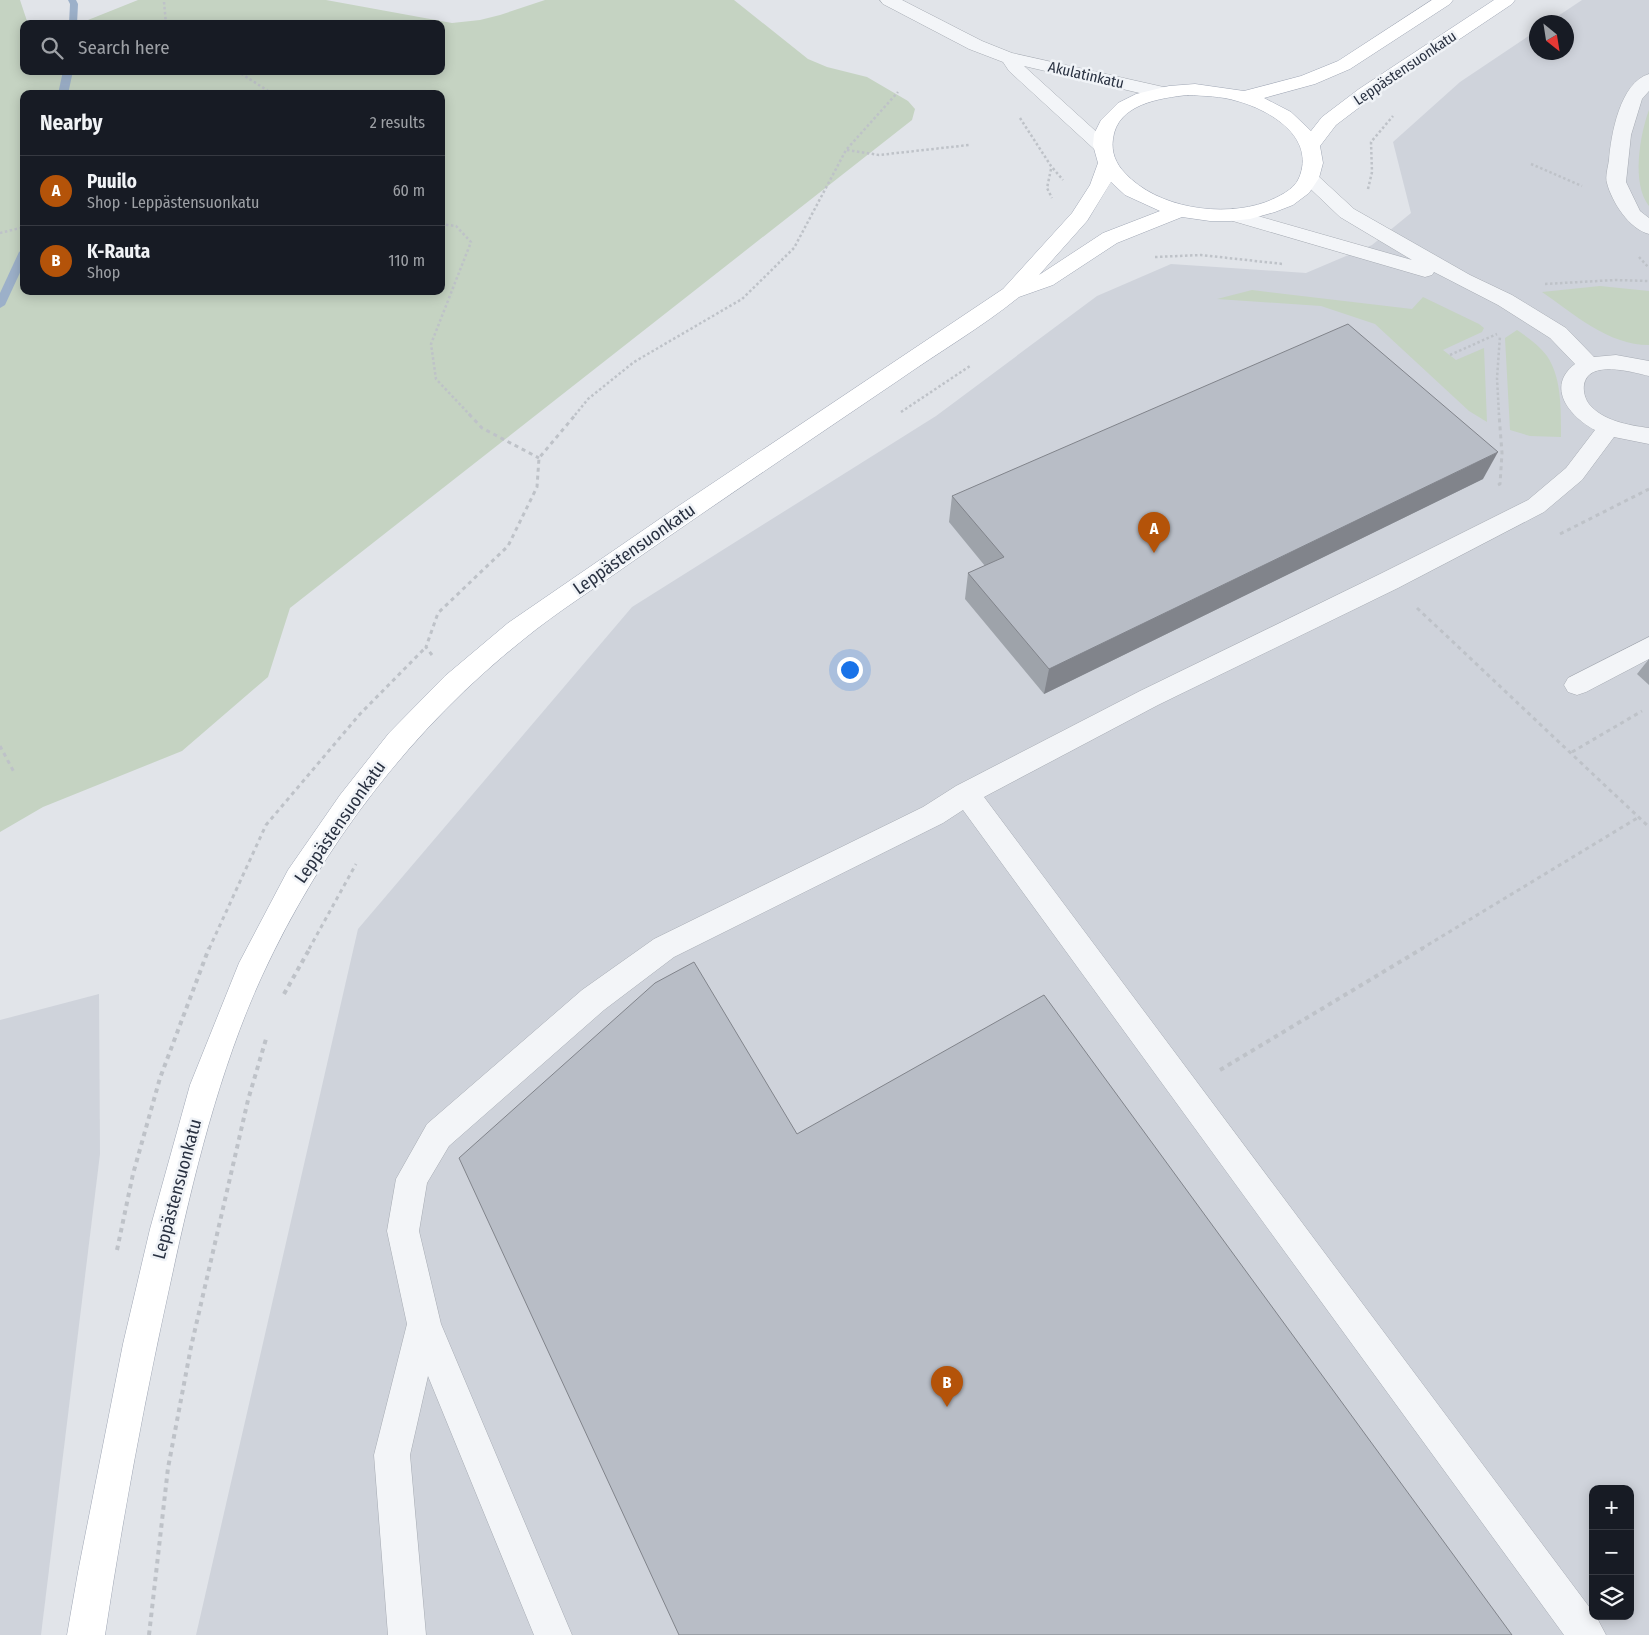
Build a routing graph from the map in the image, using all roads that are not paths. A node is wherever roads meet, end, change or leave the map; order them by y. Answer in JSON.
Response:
{"nodes":[{"id":1,"x":889,"y":0,"type":"edge"},
{"id":2,"x":1444,"y":0,"type":"edge"},
{"id":3,"x":1506,"y":0,"type":"edge"},
{"id":4,"x":1011,"y":60,"type":"junction"},
{"id":5,"x":1649,"y":80,"type":"edge"},
{"id":6,"x":1161,"y":92,"type":"junction"},
{"id":7,"x":1245,"y":97,"type":"junction"},
{"id":8,"x":1310,"y":144,"type":"junction"},
{"id":9,"x":1104,"y":155,"type":"junction"},
{"id":10,"x":1309,"y":178,"type":"junction"},
{"id":11,"x":1181,"y":210,"type":"junction"},
{"id":12,"x":1233,"y":215,"type":"junction"},
{"id":13,"x":1649,"y":228,"type":"edge"},
{"id":14,"x":1463,"y":280,"type":"junction"},
{"id":15,"x":1010,"y":294,"type":"junction"},
{"id":16,"x":1590,"y":366,"type":"junction"},
{"id":17,"x":1649,"y":369,"type":"edge"},
{"id":18,"x":1609,"y":428,"type":"junction"},
{"id":19,"x":1649,"y":436,"type":"edge"},
{"id":20,"x":1649,"y":647,"type":"edge"},
{"id":21,"x":1578,"y":685,"type":"dead end"},
{"id":22,"x":966,"y":794,"type":"junction"},
{"id":23,"x":424,"y":1324,"type":"junction"},
{"id":24,"x":86,"y":1635,"type":"edge"},
{"id":25,"x":406,"y":1635,"type":"edge"},
{"id":26,"x":552,"y":1635,"type":"edge"},
{"id":27,"x":1587,"y":1635,"type":"edge"}],
"edges":[{"from":1,"to":4,"type":"street","name":"Akulatinkatu"},
{"from":2,"to":7,"type":"main road","name":"Leppästensuonkatu"},
{"from":3,"to":8,"type":"main road","name":"Leppästensuonkatu"},
{"from":4,"to":6,"type":"street","name":"Akulatinkatu"},
{"from":4,"to":9,"type":"street","name":"Akulatinkatu"},
{"from":5,"to":13,"type":"street"},
{"from":6,"to":7,"type":"main road"},
{"from":6,"to":9,"type":"main road"},
{"from":7,"to":8,"type":"main road"},
{"from":8,"to":10,"type":"main road"},
{"from":9,"to":11,"type":"main road"},
{"from":9,"to":15,"type":"main road","name":"Leppästensuonkatu"},
{"from":10,"to":12,"type":"main road"},
{"from":10,"to":14,"type":"street"},
{"from":11,"to":12,"type":"main road"},
{"from":11,"to":15,"type":"main road","name":"Leppästensuonkatu"},
{"from":12,"to":14,"type":"street"},
{"from":14,"to":16,"type":"street"},
{"from":15,"to":24,"type":"main road","name":"Leppästensuonkatu"},
{"from":16,"to":17,"type":"street"},
{"from":16,"to":18,"type":"street"},
{"from":18,"to":19,"type":"street"},
{"from":18,"to":22,"type":"street"},
{"from":20,"to":21,"type":"street"},
{"from":22,"to":23,"type":"street"},
{"from":22,"to":27,"type":"street"},
{"from":23,"to":25,"type":"street"},
{"from":23,"to":26,"type":"street"}]}
